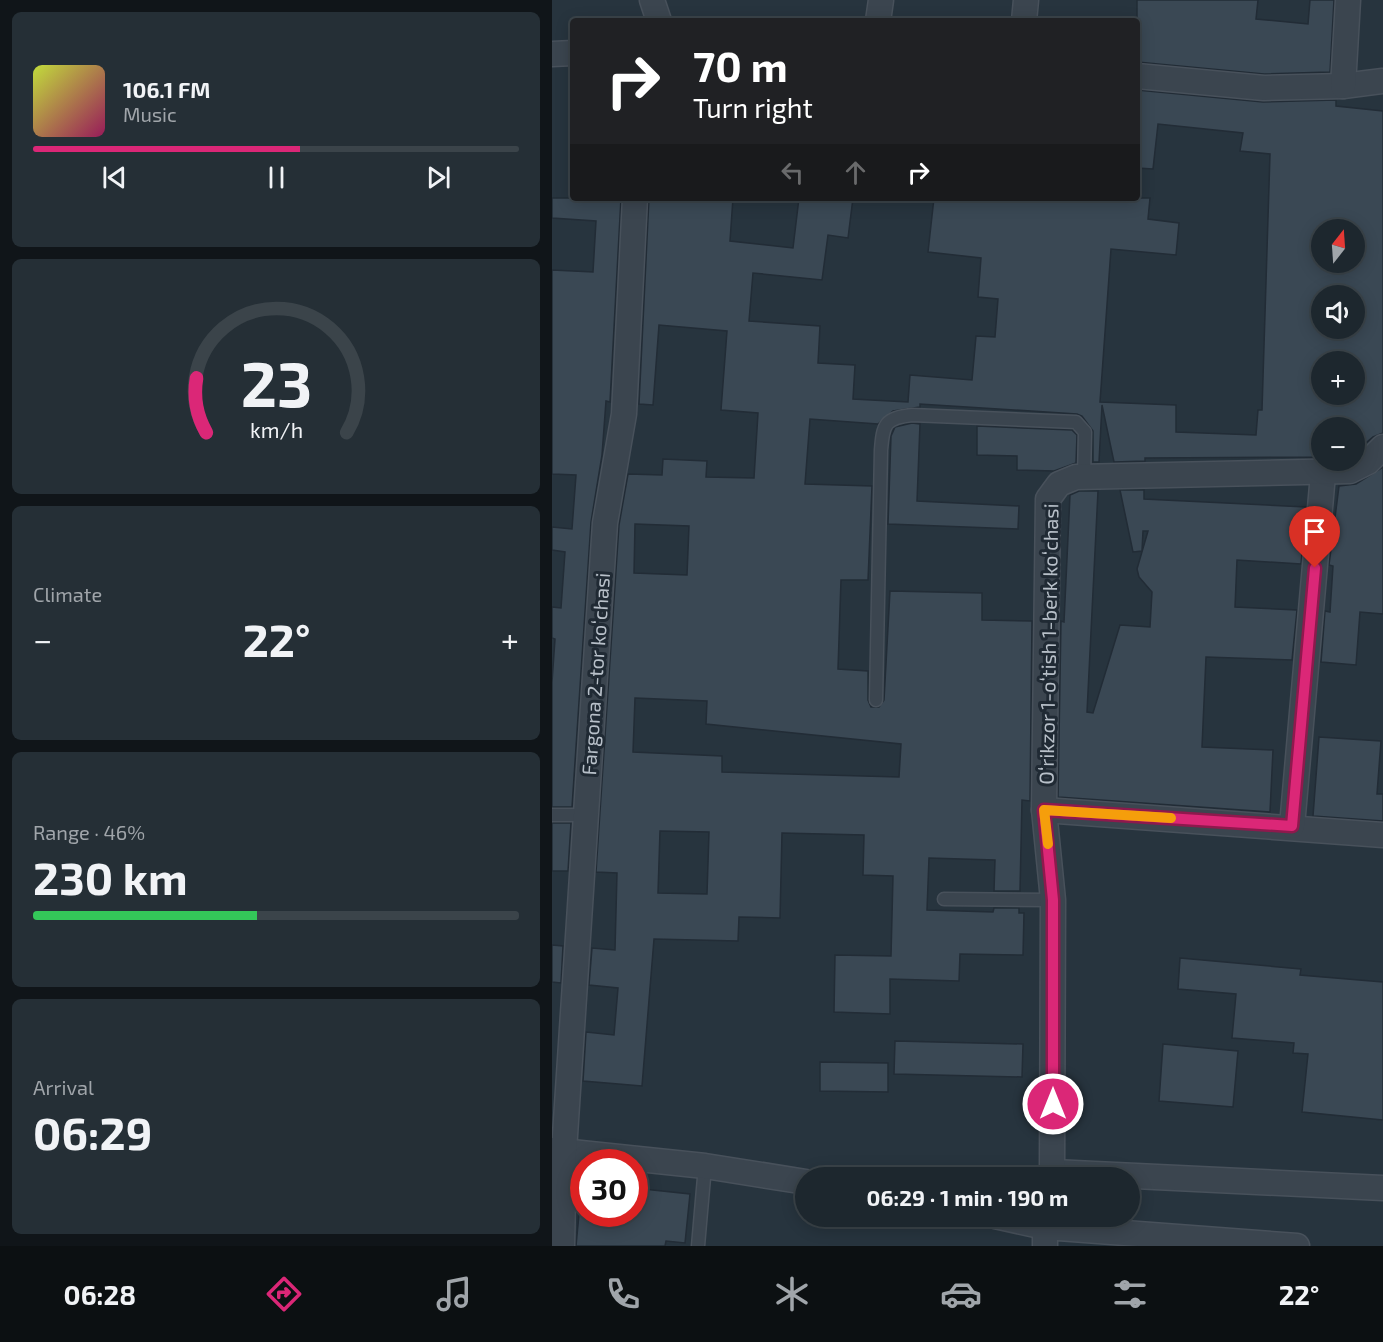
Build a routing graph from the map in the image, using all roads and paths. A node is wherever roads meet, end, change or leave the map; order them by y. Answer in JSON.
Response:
{"nodes":[{"id":1,"x":652,"y":0,"type":"edge"},
{"id":2,"x":880,"y":0,"type":"edge"},
{"id":3,"x":1026,"y":0,"type":"edge"},
{"id":4,"x":1348,"y":0,"type":"edge"},
{"id":5,"x":658,"y":18,"type":"edge"},
{"id":6,"x":878,"y":18,"type":"edge"},
{"id":7,"x":1024,"y":18,"type":"edge"},
{"id":8,"x":570,"y":53,"type":"edge"},
{"id":9,"x":552,"y":54,"type":"edge"},
{"id":10,"x":1140,"y":76,"type":"edge"},
{"id":11,"x":1383,"y":81,"type":"edge"},
{"id":12,"x":1343,"y":86,"type":"junction"},
{"id":13,"x":635,"y":201,"type":"edge"},
{"id":14,"x":1383,"y":447,"type":"edge"},
{"id":15,"x":1323,"y":474,"type":"junction"},
{"id":16,"x":1084,"y":477,"type":"junction"},
{"id":17,"x":876,"y":700,"type":"dead end"},
{"id":18,"x":1044,"y":810,"type":"junction"},
{"id":19,"x":552,"y":814,"type":"edge"},
{"id":20,"x":586,"y":815,"type":"junction"},
{"id":21,"x":1292,"y":826,"type":"junction"},
{"id":22,"x":1383,"y":834,"type":"edge"},
{"id":23,"x":945,"y":900,"type":"dead end"},
{"id":24,"x":1053,"y":900,"type":"junction"},
{"id":25,"x":558,"y":1151,"type":"edge"},
{"id":26,"x":705,"y":1166,"type":"junction"},
{"id":27,"x":1053,"y":1167,"type":"edge"},
{"id":28,"x":1140,"y":1178,"type":"edge"},
{"id":29,"x":795,"y":1180,"type":"edge"},
{"id":30,"x":1383,"y":1188,"type":"edge"},
{"id":31,"x":1046,"y":1230,"type":"edge"},
{"id":32,"x":562,"y":1246,"type":"edge"},
{"id":33,"x":698,"y":1246,"type":"edge"},
{"id":34,"x":1286,"y":1246,"type":"edge"}],
"edges":[{"from":1,"to":5,"type":"street"},
{"from":2,"to":6,"type":"street"},
{"from":3,"to":7,"type":"street"},
{"from":4,"to":12,"type":"street"},
{"from":8,"to":9,"type":"street"},
{"from":10,"to":12,"type":"street"},
{"from":11,"to":12,"type":"street"},
{"from":13,"to":20,"type":"street","name":"Fargona 2-tor koʻchasi"},
{"from":14,"to":15,"type":"street","name":"Oʻrikzor 1-oʻtish 1-berk koʻchasi"},
{"from":15,"to":16,"type":"street","name":"Oʻrikzor 1-oʻtish 1-berk koʻchasi"},
{"from":15,"to":21,"type":"street"},
{"from":16,"to":17,"type":"lane"},
{"from":16,"to":18,"type":"street","name":"Oʻrikzor 1-oʻtish 1-berk koʻchasi"},
{"from":18,"to":21,"type":"street"},
{"from":18,"to":24,"type":"street","name":"Oʻrikzor 1-oʻtish 1-berk koʻchasi"},
{"from":19,"to":20,"type":"lane"},
{"from":20,"to":25,"type":"street","name":"Fargona 2-tor koʻchasi"},
{"from":21,"to":22,"type":"street"},
{"from":23,"to":24,"type":"lane"},
{"from":24,"to":27,"type":"street","name":"Oʻrikzor 1-oʻtish 1-berk koʻchasi"},
{"from":25,"to":26,"type":"street"},
{"from":25,"to":32,"type":"street","name":"Fargona 2-tor koʻchasi"},
{"from":26,"to":29,"type":"street"},
{"from":26,"to":33,"type":"lane"},
{"from":28,"to":30,"type":"street"},
{"from":31,"to":34,"type":"street"}]}
